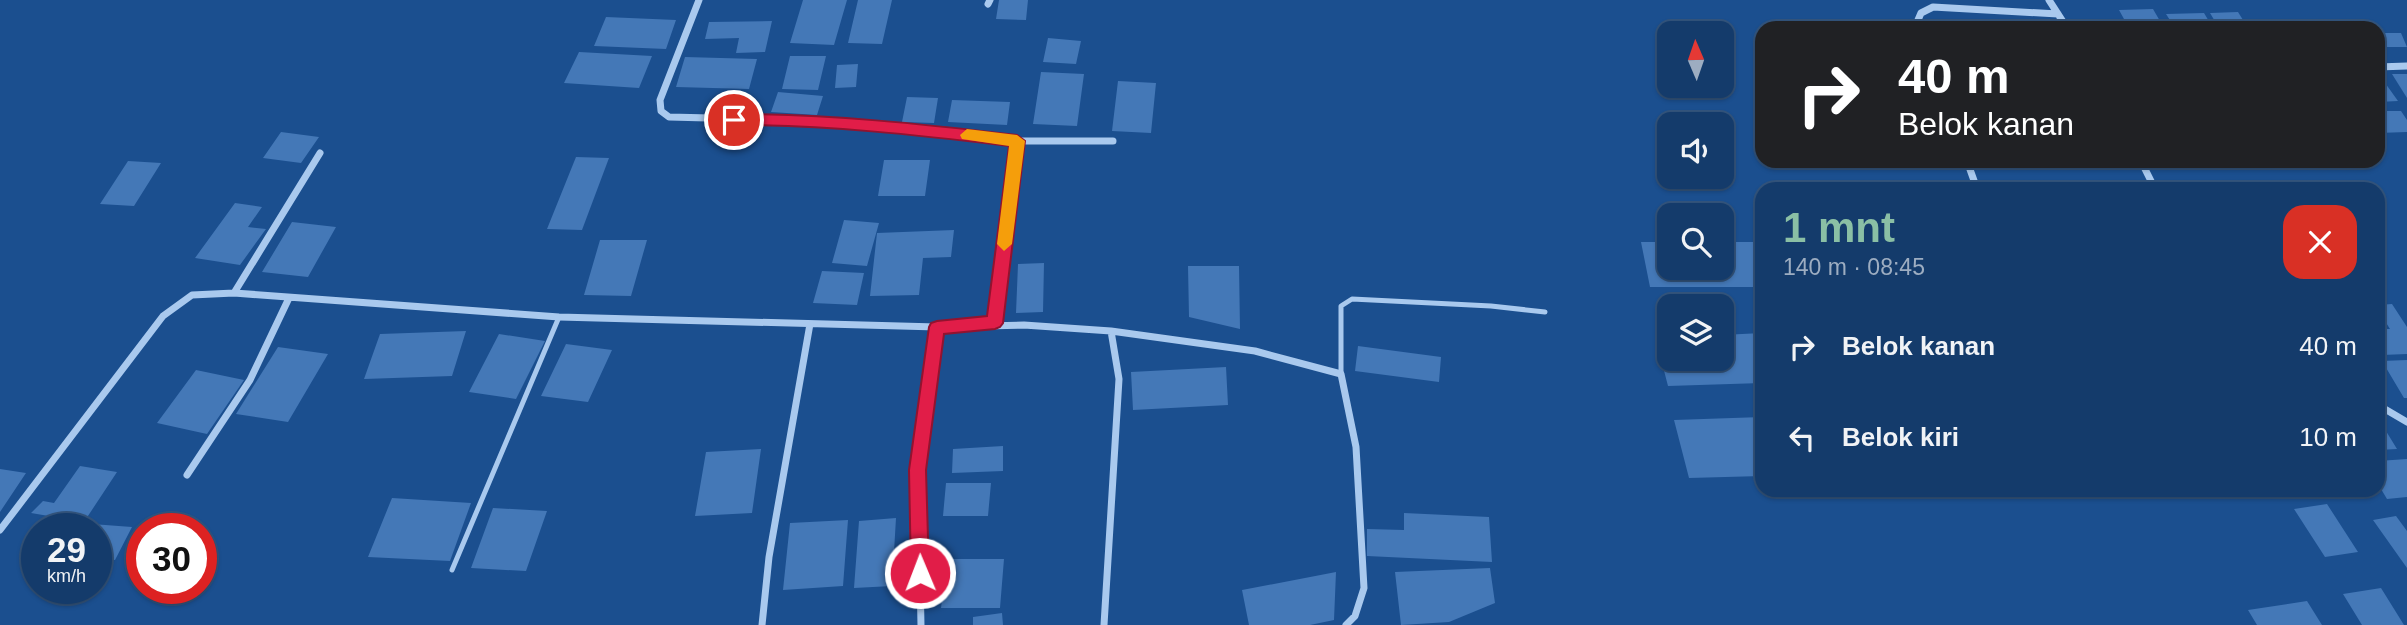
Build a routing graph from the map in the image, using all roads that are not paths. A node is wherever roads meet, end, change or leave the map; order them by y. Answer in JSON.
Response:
{"nodes":[{"id":1,"x":699,"y":0,"type":"edge"},
{"id":2,"x":2049,"y":0,"type":"edge"},
{"id":3,"x":2058,"y":14,"type":"junction"},
{"id":4,"x":1918,"y":21,"type":"edge"},
{"id":5,"x":2062,"y":21,"type":"edge"},
{"id":6,"x":2407,"y":66,"type":"edge"},
{"id":7,"x":2385,"y":67,"type":"edge"},
{"id":8,"x":1017,"y":141,"type":"junction"},
{"id":9,"x":1112,"y":141,"type":"dead end"},
{"id":10,"x":320,"y":153,"type":"dead end"},
{"id":11,"x":234,"y":293,"type":"junction"},
{"id":12,"x":289,"y":298,"type":"junction"},
{"id":13,"x":1545,"y":312,"type":"dead end"},
{"id":14,"x":559,"y":317,"type":"junction"},
{"id":15,"x":995,"y":323,"type":"junction"},
{"id":16,"x":810,"y":324,"type":"junction"},
{"id":17,"x":937,"y":327,"type":"junction"},
{"id":18,"x":1111,"y":331,"type":"junction"},
{"id":19,"x":1341,"y":374,"type":"junction"},
{"id":20,"x":2385,"y":409,"type":"edge"},
{"id":21,"x":2407,"y":422,"type":"edge"},
{"id":22,"x":187,"y":475,"type":"dead end"},
{"id":23,"x":0,"y":530,"type":"edge"},
{"id":24,"x":452,"y":570,"type":"dead end"},
{"id":25,"x":762,"y":625,"type":"edge"},
{"id":26,"x":921,"y":625,"type":"edge"},
{"id":27,"x":1104,"y":625,"type":"edge"},
{"id":28,"x":1346,"y":625,"type":"edge"}],
"edges":[{"from":1,"to":8,"type":"street"},
{"from":2,"to":3,"type":"street"},
{"from":3,"to":4,"type":"street"},
{"from":3,"to":5,"type":"street"},
{"from":6,"to":7,"type":"street"},
{"from":8,"to":9,"type":"street"},
{"from":8,"to":15,"type":"street"},
{"from":10,"to":11,"type":"street"},
{"from":11,"to":12,"type":"street"},
{"from":11,"to":23,"type":"street"},
{"from":12,"to":14,"type":"street"},
{"from":12,"to":22,"type":"street"},
{"from":13,"to":19,"type":"lane"},
{"from":14,"to":16,"type":"street"},
{"from":14,"to":24,"type":"lane"},
{"from":15,"to":17,"type":"street"},
{"from":15,"to":18,"type":"street"},
{"from":16,"to":17,"type":"street"},
{"from":16,"to":25,"type":"street"},
{"from":17,"to":26,"type":"street"},
{"from":18,"to":19,"type":"street"},
{"from":18,"to":27,"type":"street"},
{"from":19,"to":28,"type":"street"},
{"from":20,"to":21,"type":"street"}]}
